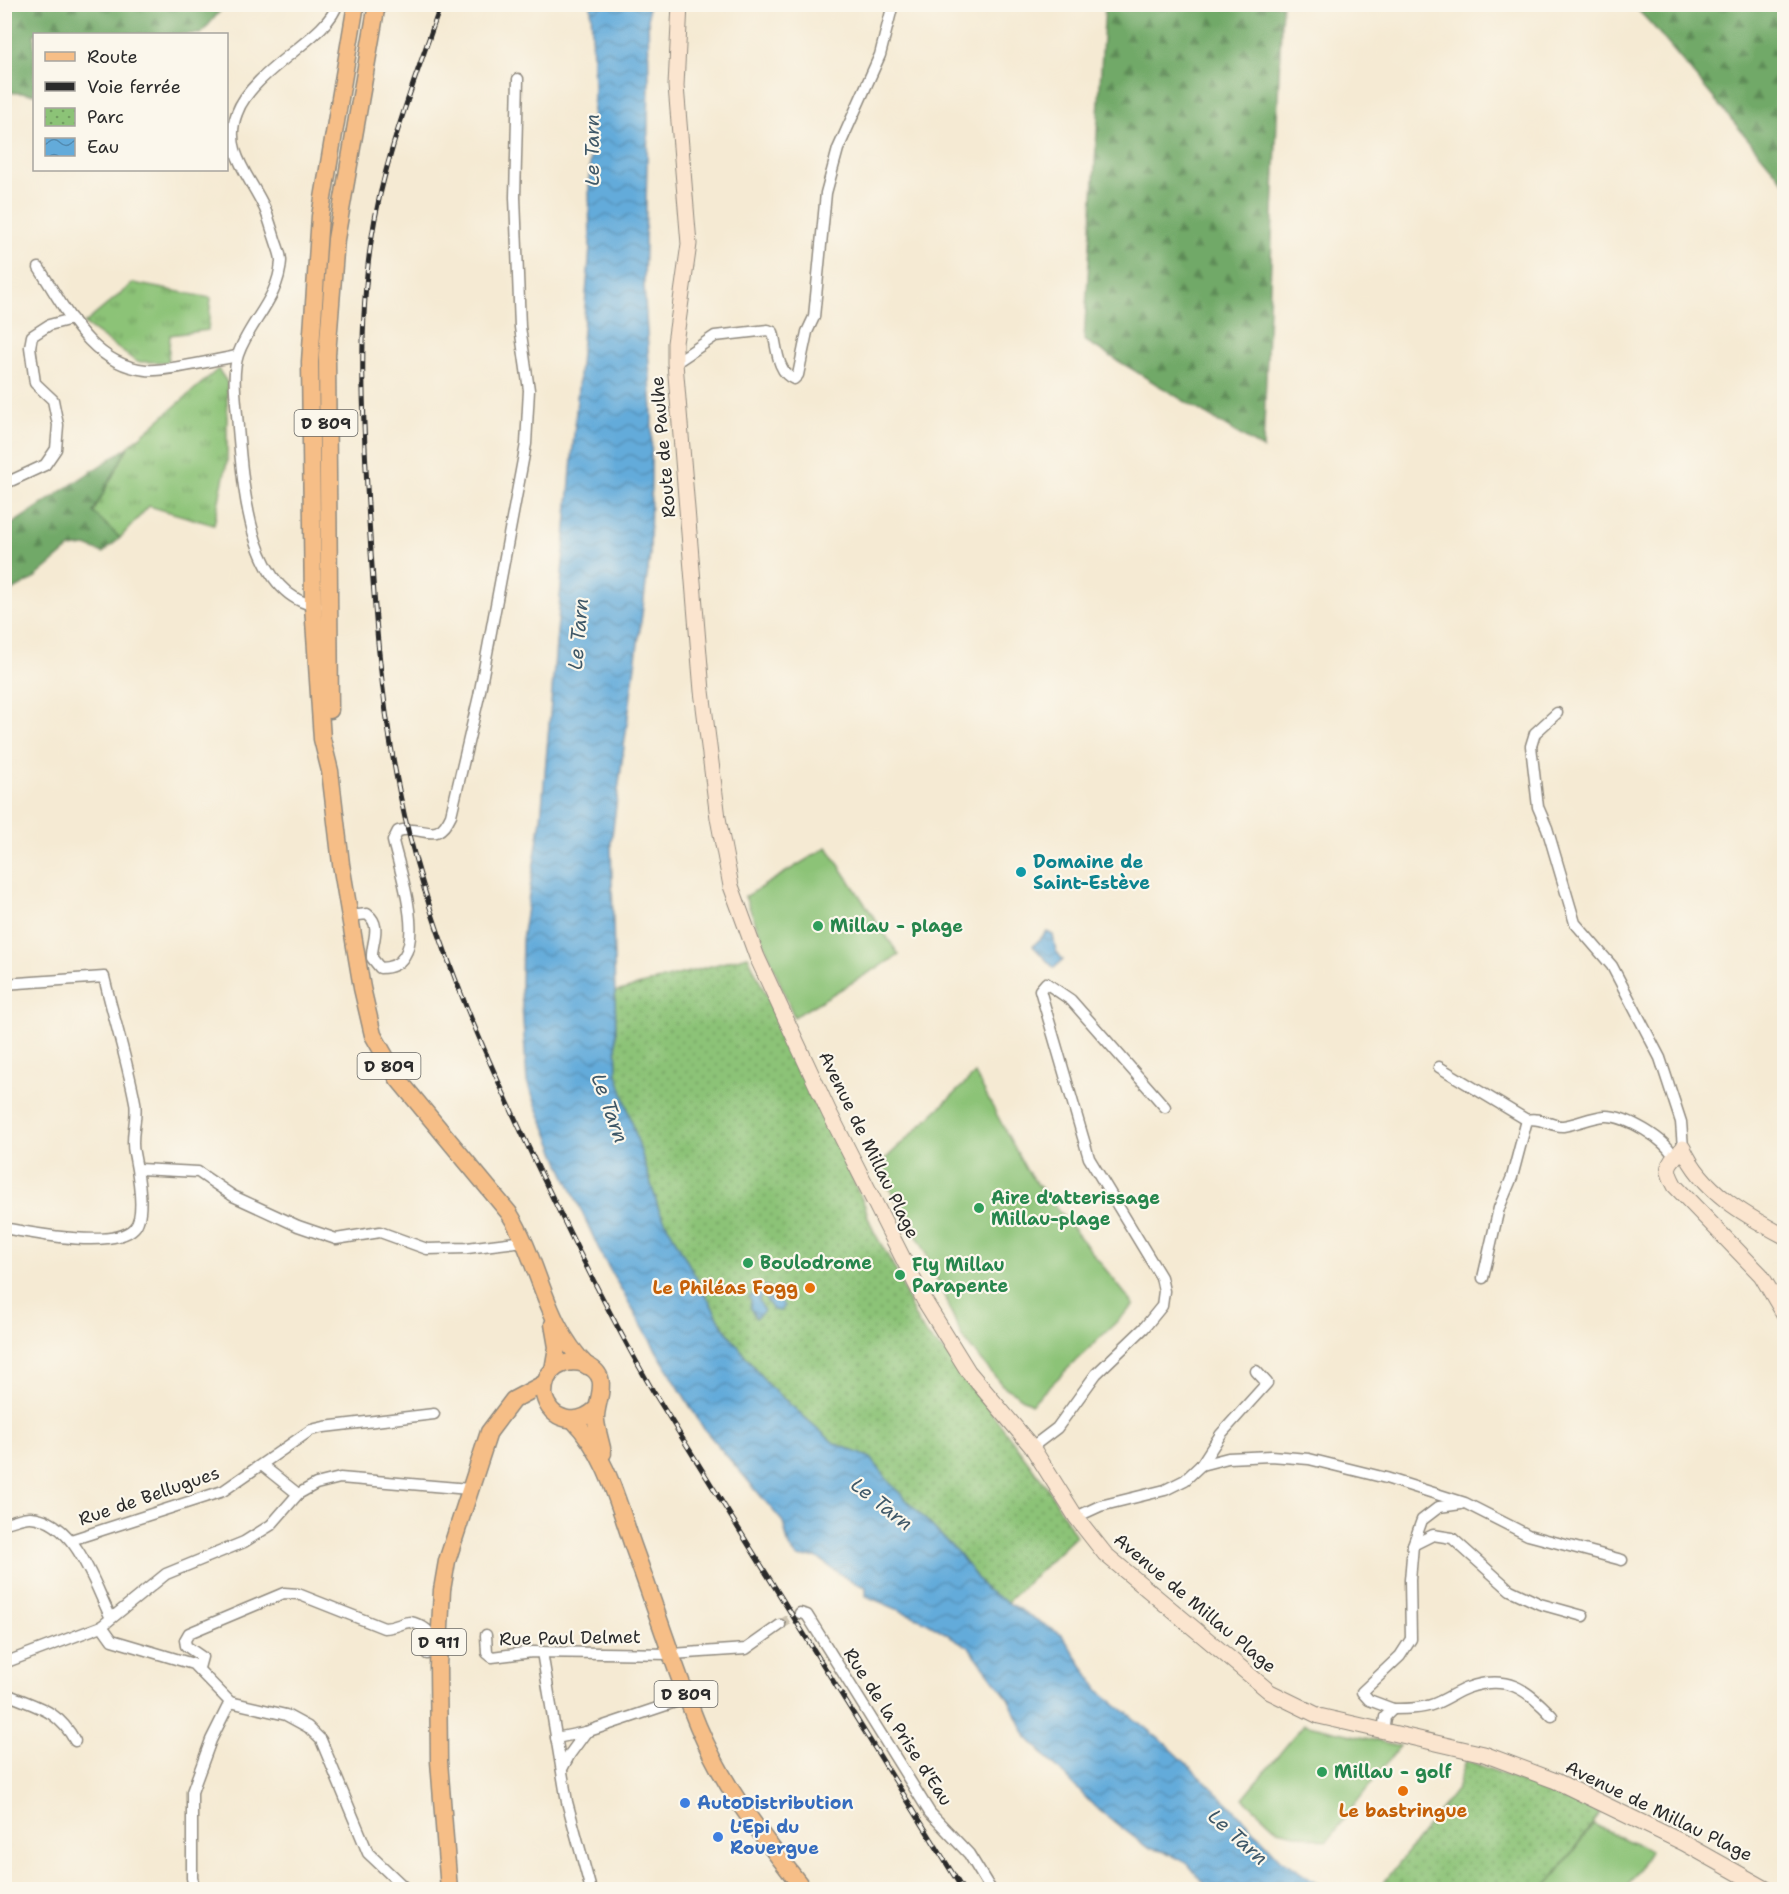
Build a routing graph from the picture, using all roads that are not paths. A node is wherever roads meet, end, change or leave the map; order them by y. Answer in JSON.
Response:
{"nodes":[{"id":1,"x":337,"y":4,"type":"edge"},
{"id":2,"x":356,"y":4,"type":"edge"},
{"id":3,"x":377,"y":4,"type":"edge"},
{"id":4,"x":680,"y":4,"type":"edge"},
{"id":5,"x":893,"y":4,"type":"edge"},
{"id":6,"x":518,"y":79,"type":"dead end"},
{"id":7,"x":39,"y":268,"type":"dead end"},
{"id":8,"x":72,"y":319,"type":"junction"},
{"id":9,"x":237,"y":356,"type":"junction"},
{"id":10,"x":675,"y":363,"type":"junction"},
{"id":11,"x":4,"y":484,"type":"edge"},
{"id":12,"x":314,"y":605,"type":"junction"},
{"id":13,"x":1557,"y":713,"type":"dead end"},
{"id":14,"x":731,"y":886,"type":"joint"},
{"id":15,"x":350,"y":916,"type":"junction"},
{"id":16,"x":4,"y":984,"type":"edge"},
{"id":17,"x":1439,"y":1067,"type":"dead end"},
{"id":18,"x":1165,"y":1107,"type":"dead end"},
{"id":19,"x":1527,"y":1120,"type":"junction"},
{"id":20,"x":1679,"y":1153,"type":"junction"},
{"id":21,"x":139,"y":1169,"type":"junction"},
{"id":22,"x":4,"y":1228,"type":"edge"},
{"id":23,"x":1785,"y":1236,"type":"edge"},
{"id":24,"x":524,"y":1240,"type":"junction"},
{"id":25,"x":1483,"y":1278,"type":"dead end"},
{"id":26,"x":1785,"y":1314,"type":"edge"},
{"id":27,"x":552,"y":1317,"type":"junction"},
{"id":28,"x":587,"y":1366,"type":"junction"},
{"id":29,"x":1256,"y":1371,"type":"dead end"},
{"id":30,"x":549,"y":1377,"type":"junction"},
{"id":31,"x":548,"y":1407,"type":"junction"},
{"id":32,"x":596,"y":1409,"type":"junction"},
{"id":33,"x":434,"y":1414,"type":"dead end"},
{"id":34,"x":500,"y":1416,"type":"junction"},
{"id":35,"x":573,"y":1420,"type":"junction"},
{"id":36,"x":1032,"y":1447,"type":"junction"},
{"id":37,"x":1201,"y":1465,"type":"junction"},
{"id":38,"x":263,"y":1466,"type":"junction"},
{"id":39,"x":609,"y":1478,"type":"junction"},
{"id":40,"x":469,"y":1489,"type":"junction"},
{"id":41,"x":298,"y":1494,"type":"junction"},
{"id":42,"x":1465,"y":1503,"type":"junction"},
{"id":43,"x":1076,"y":1517,"type":"junction"},
{"id":44,"x":4,"y":1523,"type":"edge"},
{"id":45,"x":71,"y":1540,"type":"junction"},
{"id":46,"x":1413,"y":1545,"type":"junction"},
{"id":47,"x":1622,"y":1560,"type":"dead end"},
{"id":48,"x":800,"y":1613,"type":"dead end"},
{"id":49,"x":1583,"y":1616,"type":"dead end"},
{"id":50,"x":107,"y":1622,"type":"junction"},
{"id":51,"x":780,"y":1625,"type":"tunnel mouth"},
{"id":52,"x":486,"y":1635,"type":"dead end"},
{"id":53,"x":542,"y":1652,"type":"junction"},
{"id":54,"x":427,"y":1654,"type":"dead end"},
{"id":55,"x":672,"y":1654,"type":"junction"},
{"id":56,"x":4,"y":1663,"type":"edge"},
{"id":57,"x":199,"y":1668,"type":"junction"},
{"id":58,"x":4,"y":1693,"type":"edge"},
{"id":59,"x":687,"y":1698,"type":"junction"},
{"id":60,"x":230,"y":1702,"type":"junction"},
{"id":61,"x":1393,"y":1709,"type":"junction"},
{"id":62,"x":1552,"y":1716,"type":"dead end"},
{"id":63,"x":586,"y":1732,"type":"junction"},
{"id":64,"x":1383,"y":1732,"type":"junction"},
{"id":65,"x":556,"y":1738,"type":"junction"},
{"id":66,"x":75,"y":1741,"type":"dead end"},
{"id":67,"x":562,"y":1770,"type":"junction"},
{"id":68,"x":195,"y":1890,"type":"edge"},
{"id":69,"x":407,"y":1890,"type":"edge"},
{"id":70,"x":449,"y":1890,"type":"edge"},
{"id":71,"x":591,"y":1890,"type":"edge"},
{"id":72,"x":804,"y":1890,"type":"edge"},
{"id":73,"x":992,"y":1890,"type":"edge"},
{"id":74,"x":1768,"y":1890,"type":"edge"}],
"edges":[{"from":1,"to":9,"type":"street"},
{"from":2,"to":12,"type":"main road","number":"D 809"},
{"from":3,"to":12,"type":"main road","number":"D 809"},
{"from":4,"to":10,"type":"street","name":"Route de Paulhe"},
{"from":5,"to":10,"type":"street"},
{"from":6,"to":15,"type":"street"},
{"from":7,"to":8,"type":"street"},
{"from":8,"to":9,"type":"street"},
{"from":8,"to":11,"type":"street"},
{"from":9,"to":12,"type":"street"},
{"from":10,"to":14,"type":"street","name":"Route de Paulhe"},
{"from":12,"to":15,"type":"main road","number":"D 809"},
{"from":13,"to":20,"type":"street"},
{"from":14,"to":36,"type":"street","name":"Avenue de Millau Plage"},
{"from":15,"to":24,"type":"main road","number":"D 809"},
{"from":16,"to":21,"type":"street"},
{"from":17,"to":19,"type":"street"},
{"from":18,"to":36,"type":"street"},
{"from":19,"to":20,"type":"street"},
{"from":19,"to":25,"type":"street"},
{"from":20,"to":23,"type":"street"},
{"from":20,"to":26,"type":"street"},
{"from":21,"to":22,"type":"street"},
{"from":21,"to":24,"type":"street"},
{"from":24,"to":27,"type":"main road","number":"D 809"},
{"from":27,"to":28,"type":"main road","number":"D 809"},
{"from":27,"to":30,"type":"main road","number":"D 809"},
{"from":28,"to":30,"type":"main road"},
{"from":28,"to":32,"type":"main road"},
{"from":29,"to":37,"type":"street"},
{"from":30,"to":31,"type":"main road"},
{"from":30,"to":34,"type":"main road","number":"D 911"},
{"from":31,"to":34,"type":"main road"},
{"from":31,"to":35,"type":"main road"},
{"from":32,"to":35,"type":"main road"},
{"from":32,"to":39,"type":"main road","number":"D 809"},
{"from":33,"to":38,"type":"street","name":"Rue de Bellugues"},
{"from":34,"to":40,"type":"main road","number":"D 911"},
{"from":35,"to":39,"type":"main road","number":"D 809"},
{"from":36,"to":43,"type":"street","name":"Avenue de Millau Plage"},
{"from":37,"to":42,"type":"street"},
{"from":37,"to":43,"type":"street"},
{"from":38,"to":41,"type":"street"},
{"from":38,"to":45,"type":"street","name":"Rue de Bellugues"},
{"from":39,"to":55,"type":"main road","number":"D 809"},
{"from":40,"to":41,"type":"street"},
{"from":40,"to":70,"type":"main road","number":"D 911"},
{"from":41,"to":50,"type":"street"},
{"from":42,"to":46,"type":"street"},
{"from":42,"to":47,"type":"street"},
{"from":43,"to":64,"type":"street","name":"Avenue de Millau Plage"},
{"from":44,"to":45,"type":"street"},
{"from":45,"to":50,"type":"street"},
{"from":46,"to":49,"type":"street"},
{"from":46,"to":61,"type":"street"},
{"from":48,"to":73,"type":"street","name":"Rue de la Prise d'Eau"},
{"from":50,"to":56,"type":"street"},
{"from":50,"to":57,"type":"street"},
{"from":51,"to":55,"type":"street","name":"Rue Paul Delmet"},
{"from":52,"to":53,"type":"street","name":"Rue Paul Delmet"},
{"from":53,"to":55,"type":"street","name":"Rue Paul Delmet"},
{"from":53,"to":65,"type":"street"},
{"from":54,"to":57,"type":"street"},
{"from":55,"to":59,"type":"main road","number":"D 809"},
{"from":57,"to":60,"type":"street"},
{"from":58,"to":66,"type":"street"},
{"from":59,"to":63,"type":"street"},
{"from":59,"to":72,"type":"main road","number":"D 809"},
{"from":60,"to":68,"type":"street"},
{"from":60,"to":69,"type":"street"},
{"from":61,"to":62,"type":"street"},
{"from":61,"to":64,"type":"street"},
{"from":63,"to":65,"type":"street"},
{"from":63,"to":67,"type":"street"},
{"from":64,"to":74,"type":"street","name":"Avenue de Millau Plage"},
{"from":65,"to":67,"type":"street"},
{"from":67,"to":71,"type":"street"}]}
